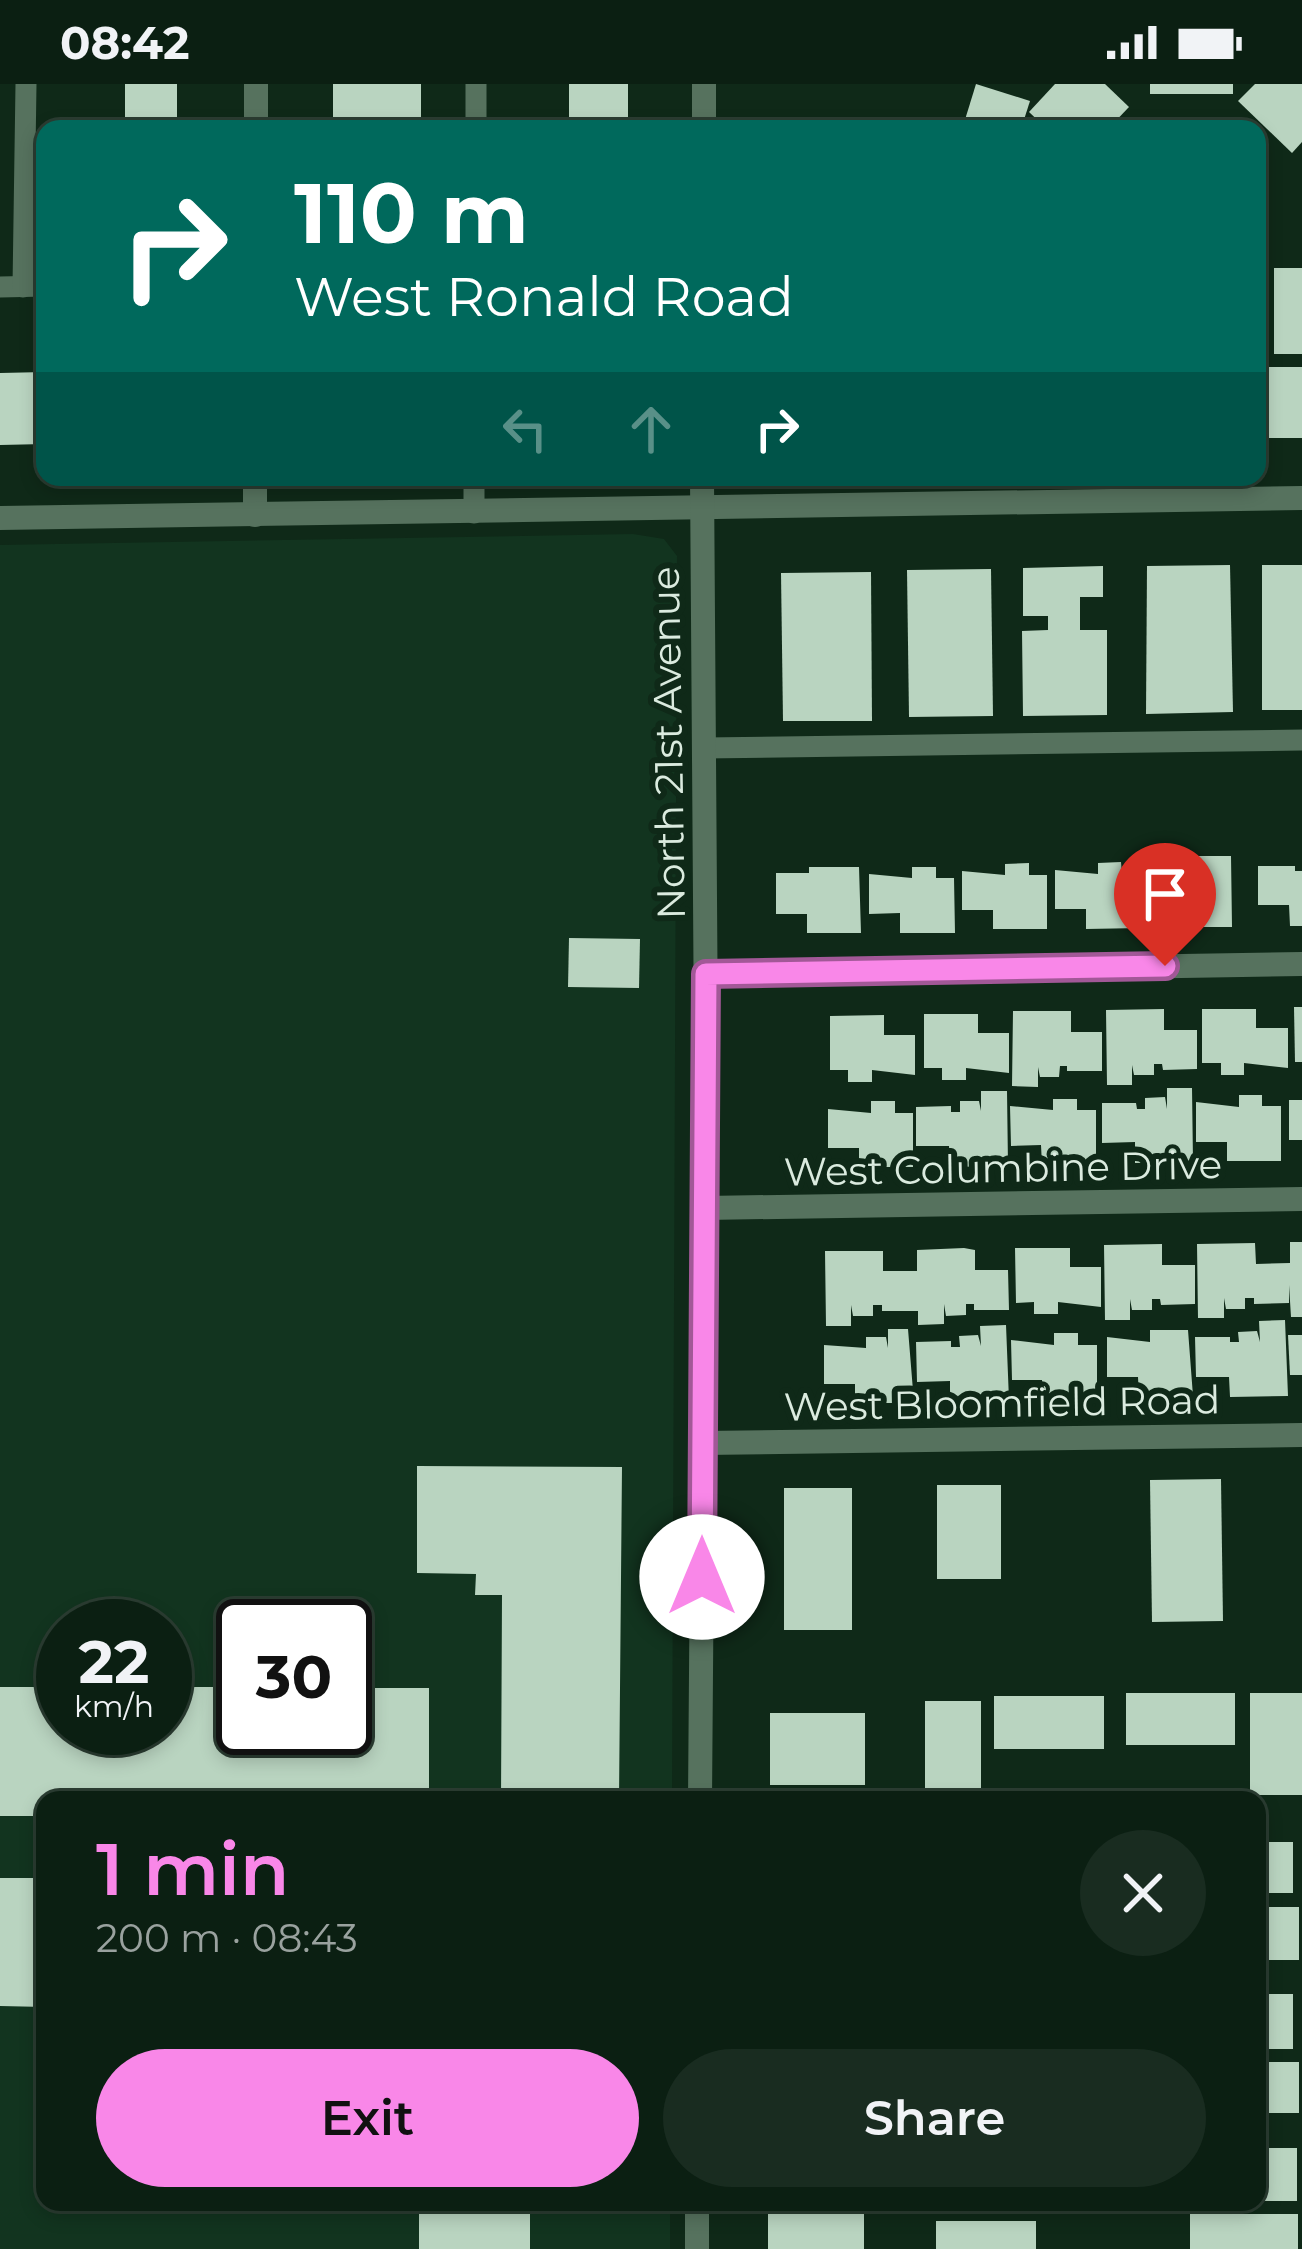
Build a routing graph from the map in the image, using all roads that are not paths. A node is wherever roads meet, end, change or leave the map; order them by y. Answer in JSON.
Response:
{"nodes":[{"id":1,"x":26,"y":84,"type":"edge"},
{"id":2,"x":256,"y":84,"type":"edge"},
{"id":3,"x":476,"y":84,"type":"edge"},
{"id":4,"x":704,"y":84,"type":"edge"},
{"id":5,"x":256,"y":120,"type":"edge"},
{"id":6,"x":476,"y":120,"type":"edge"},
{"id":7,"x":704,"y":120,"type":"edge"},
{"id":8,"x":22,"y":287,"type":"edge"},
{"id":9,"x":255,"y":486,"type":"edge"},
{"id":10,"x":474,"y":486,"type":"edge"},
{"id":11,"x":702,"y":486,"type":"edge"},
{"id":12,"x":1191,"y":489,"type":"edge"},
{"id":13,"x":1302,"y":498,"type":"edge"},
{"id":14,"x":702,"y":508,"type":"junction"},
{"id":15,"x":474,"y":513,"type":"junction"},
{"id":16,"x":255,"y":515,"type":"junction"},
{"id":17,"x":0,"y":518,"type":"edge"},
{"id":18,"x":1302,"y":740,"type":"edge"},
{"id":19,"x":704,"y":748,"type":"junction"},
{"id":20,"x":1302,"y":964,"type":"edge"},
{"id":21,"x":706,"y":974,"type":"junction"},
{"id":22,"x":1302,"y":1199,"type":"edge"},
{"id":23,"x":705,"y":1208,"type":"junction"},
{"id":24,"x":1302,"y":1435,"type":"edge"},
{"id":25,"x":703,"y":1443,"type":"junction"},
{"id":26,"x":700,"y":1791,"type":"edge"},
{"id":27,"x":698,"y":2211,"type":"edge"},
{"id":28,"x":697,"y":2249,"type":"edge"}],
"edges":[{"from":1,"to":8,"type":"lane"},
{"from":2,"to":5,"type":"street"},
{"from":3,"to":6,"type":"lane"},
{"from":4,"to":7,"type":"street"},
{"from":9,"to":16,"type":"street"},
{"from":10,"to":15,"type":"lane"},
{"from":11,"to":14,"type":"street","name":"North 21st Avenue"},
{"from":12,"to":13,"type":"street"},
{"from":12,"to":14,"type":"street"},
{"from":14,"to":15,"type":"street"},
{"from":14,"to":19,"type":"street","name":"North 21st Avenue"},
{"from":15,"to":16,"type":"street"},
{"from":16,"to":17,"type":"street"},
{"from":18,"to":19,"type":"lane"},
{"from":19,"to":21,"type":"street","name":"North 21st Avenue"},
{"from":20,"to":21,"type":"street"},
{"from":21,"to":23,"type":"street","name":"North 21st Avenue"},
{"from":22,"to":23,"type":"street","name":"West Columbine Drive"},
{"from":23,"to":25,"type":"street","name":"North 21st Avenue"},
{"from":24,"to":25,"type":"street","name":"West Bloomfield Road"},
{"from":25,"to":26,"type":"street","name":"North 21st Avenue"},
{"from":27,"to":28,"type":"street"}]}
